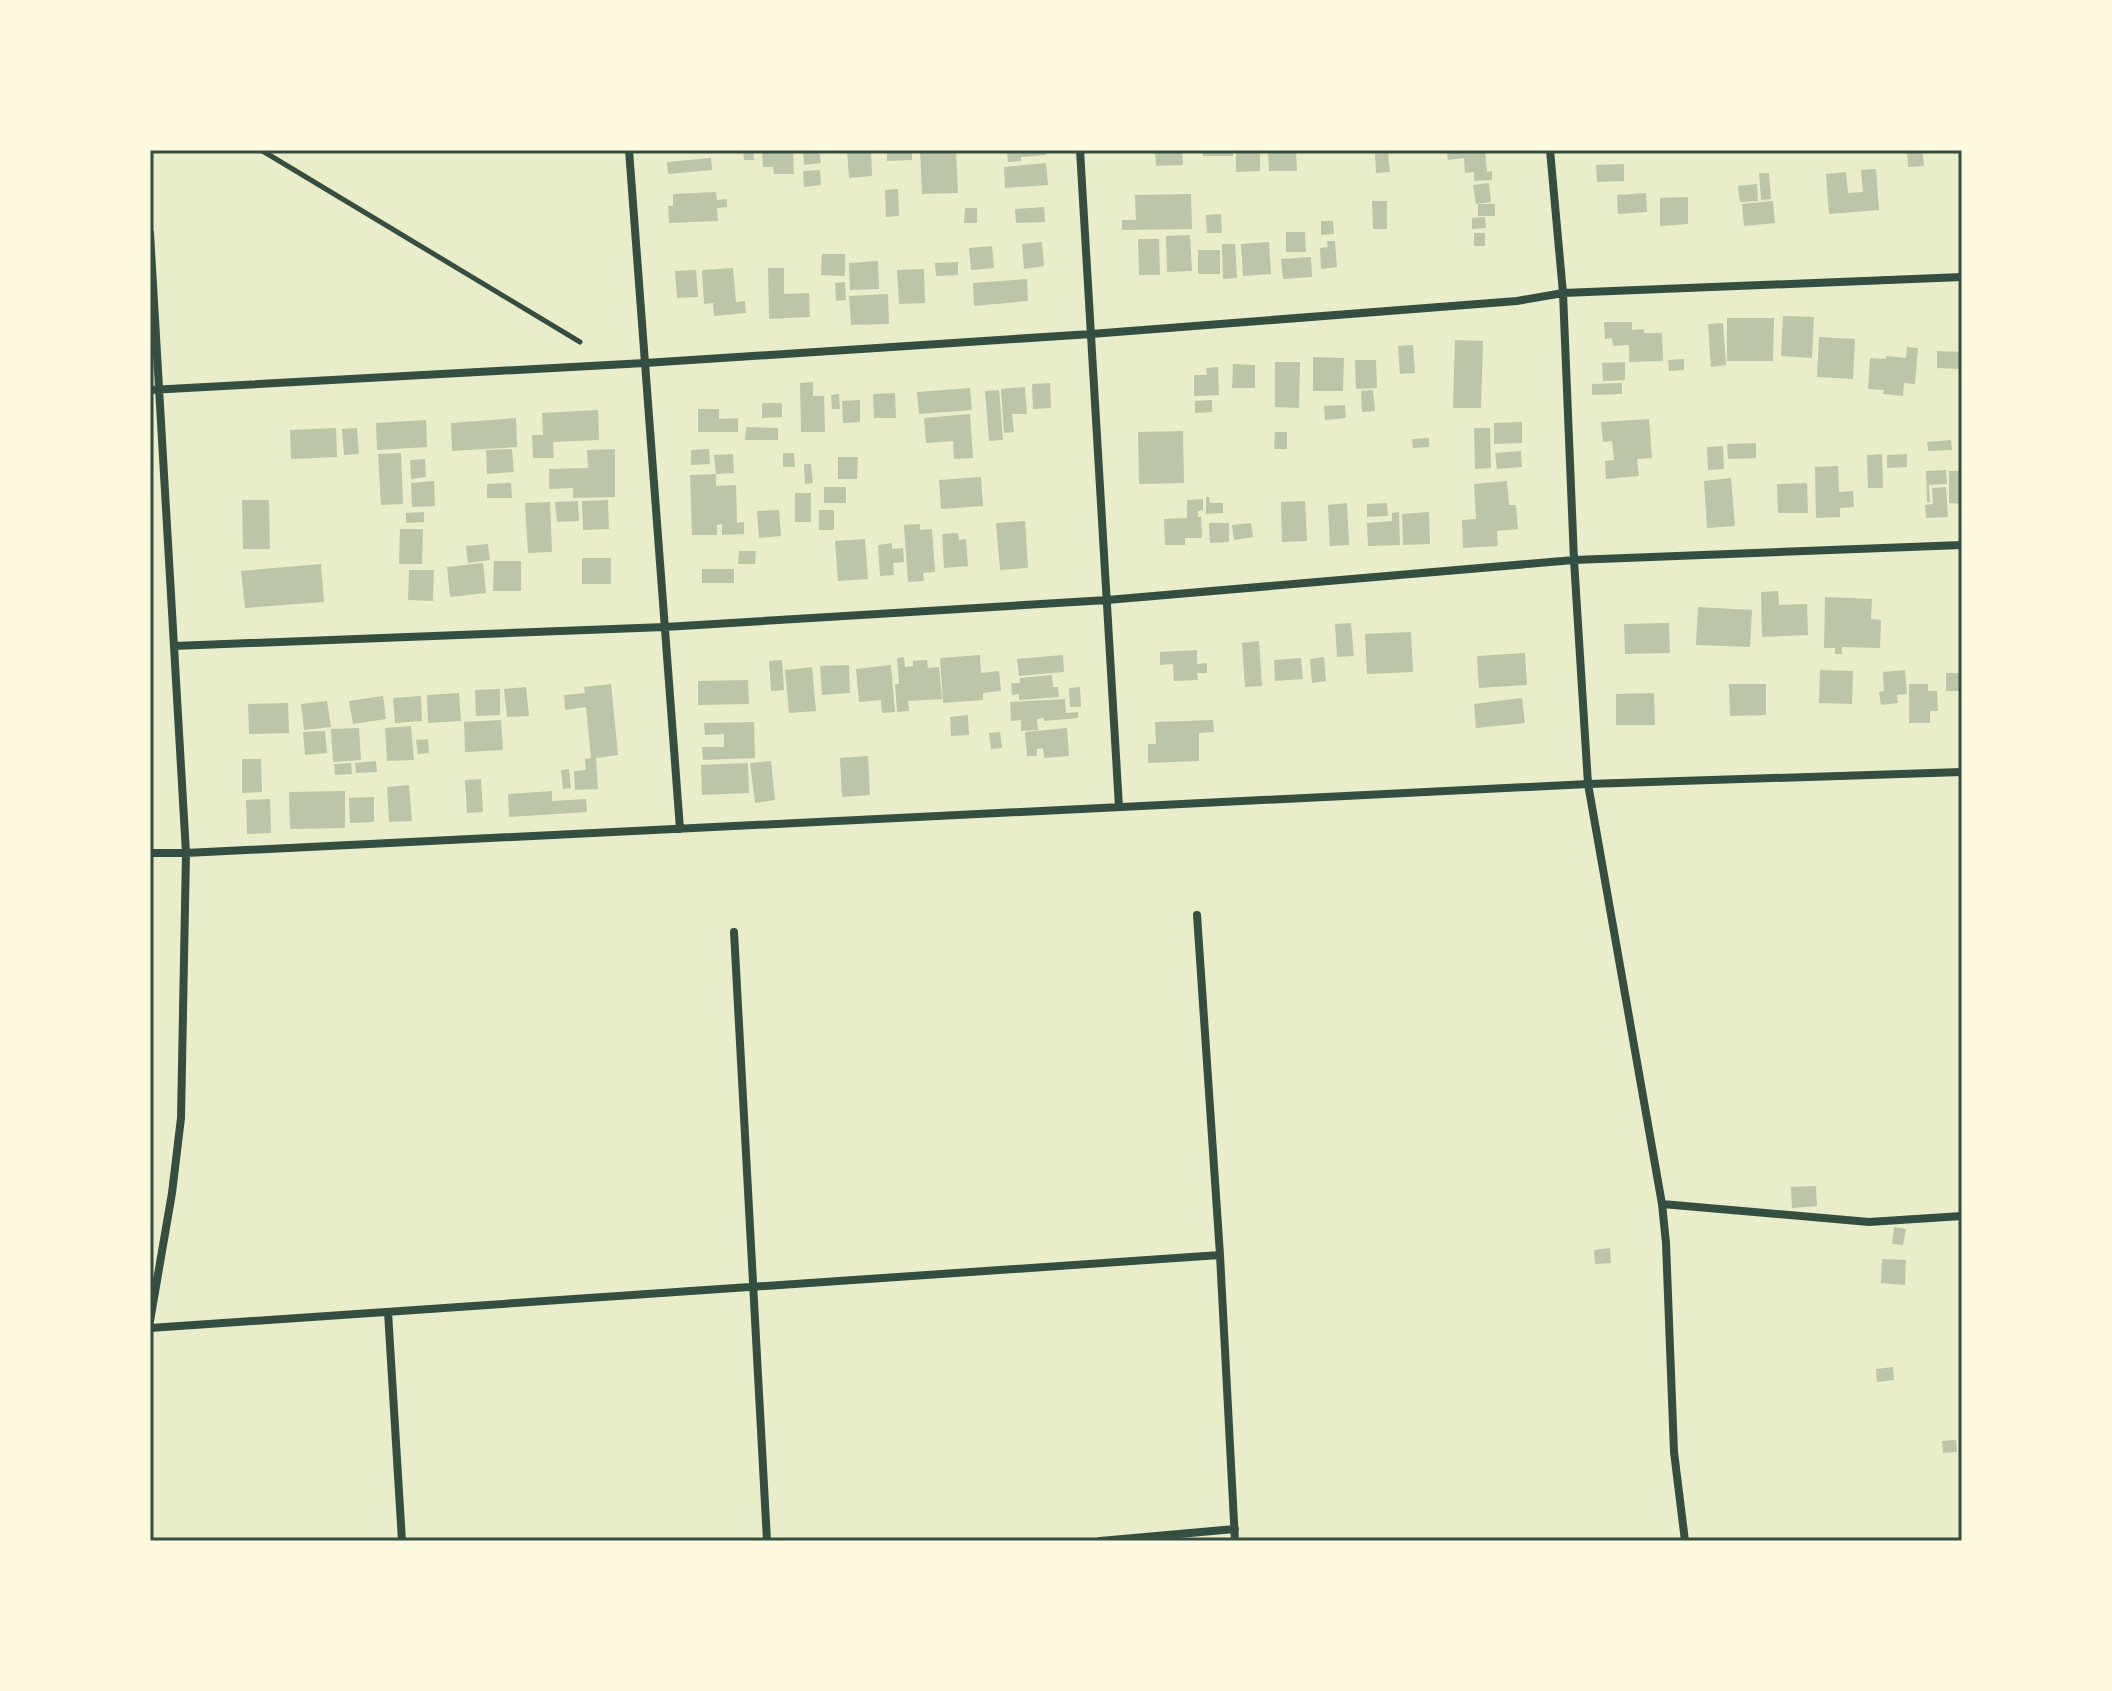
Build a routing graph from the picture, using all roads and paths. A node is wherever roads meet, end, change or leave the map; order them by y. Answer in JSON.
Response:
{"nodes":[{"id":1,"x":261,"y":150,"type":"edge"},
{"id":2,"x":629,"y":150,"type":"edge"},
{"id":3,"x":1080,"y":150,"type":"edge"},
{"id":4,"x":1550,"y":150,"type":"edge"},
{"id":5,"x":150,"y":233,"type":"edge"},
{"id":6,"x":1962,"y":277,"type":"edge"},
{"id":7,"x":1563,"y":293,"type":"junction"},
{"id":8,"x":1091,"y":334,"type":"junction"},
{"id":9,"x":580,"y":342,"type":"dead end"},
{"id":10,"x":645,"y":363,"type":"junction"},
{"id":11,"x":155,"y":390,"type":"edge"},
{"id":12,"x":1962,"y":545,"type":"edge"},
{"id":13,"x":1574,"y":560,"type":"junction"},
{"id":14,"x":1107,"y":600,"type":"junction"},
{"id":15,"x":665,"y":627,"type":"junction"},
{"id":16,"x":174,"y":646,"type":"junction"},
{"id":17,"x":1962,"y":772,"type":"edge"},
{"id":18,"x":1588,"y":784,"type":"junction"},
{"id":19,"x":1119,"y":807,"type":"junction"},
{"id":20,"x":680,"y":829,"type":"junction"},
{"id":21,"x":150,"y":853,"type":"edge"},
{"id":22,"x":186,"y":853,"type":"junction"},
{"id":23,"x":1197,"y":915,"type":"dead end"},
{"id":24,"x":734,"y":932,"type":"dead end"},
{"id":25,"x":1662,"y":1204,"type":"junction"},
{"id":26,"x":1962,"y":1216,"type":"edge"},
{"id":27,"x":1220,"y":1255,"type":"junction"},
{"id":28,"x":753,"y":1287,"type":"junction"},
{"id":29,"x":388,"y":1312,"type":"junction"},
{"id":30,"x":150,"y":1321,"type":"edge"},
{"id":31,"x":150,"y":1328,"type":"edge"},
{"id":32,"x":1235,"y":1529,"type":"junction"},
{"id":33,"x":402,"y":1541,"type":"edge"},
{"id":34,"x":767,"y":1541,"type":"edge"},
{"id":35,"x":1100,"y":1541,"type":"edge"},
{"id":36,"x":1235,"y":1541,"type":"edge"},
{"id":37,"x":1685,"y":1541,"type":"edge"}],
"edges":[{"from":1,"to":9,"type":"path"},
{"from":2,"to":10,"type":"street"},
{"from":3,"to":8,"type":"street"},
{"from":4,"to":7,"type":"street"},
{"from":5,"to":11,"type":"street"},
{"from":6,"to":7,"type":"street"},
{"from":7,"to":8,"type":"street"},
{"from":7,"to":13,"type":"street"},
{"from":8,"to":10,"type":"street"},
{"from":8,"to":14,"type":"street"},
{"from":10,"to":11,"type":"street"},
{"from":10,"to":15,"type":"street"},
{"from":11,"to":16,"type":"street"},
{"from":12,"to":13,"type":"street"},
{"from":13,"to":14,"type":"street"},
{"from":13,"to":18,"type":"street"},
{"from":14,"to":15,"type":"street"},
{"from":14,"to":19,"type":"street"},
{"from":15,"to":16,"type":"street"},
{"from":15,"to":20,"type":"street"},
{"from":16,"to":22,"type":"street"},
{"from":17,"to":18,"type":"street"},
{"from":18,"to":19,"type":"street"},
{"from":18,"to":25,"type":"street"},
{"from":19,"to":20,"type":"street"},
{"from":20,"to":22,"type":"street"},
{"from":21,"to":22,"type":"street"},
{"from":22,"to":30,"type":"street"},
{"from":23,"to":27,"type":"street"},
{"from":24,"to":28,"type":"street"},
{"from":25,"to":26,"type":"street"},
{"from":25,"to":37,"type":"street"},
{"from":27,"to":28,"type":"street"},
{"from":27,"to":32,"type":"street"},
{"from":28,"to":29,"type":"street"},
{"from":28,"to":34,"type":"street"},
{"from":29,"to":31,"type":"street"},
{"from":29,"to":33,"type":"street"},
{"from":32,"to":35,"type":"street"},
{"from":32,"to":36,"type":"street"}]}
